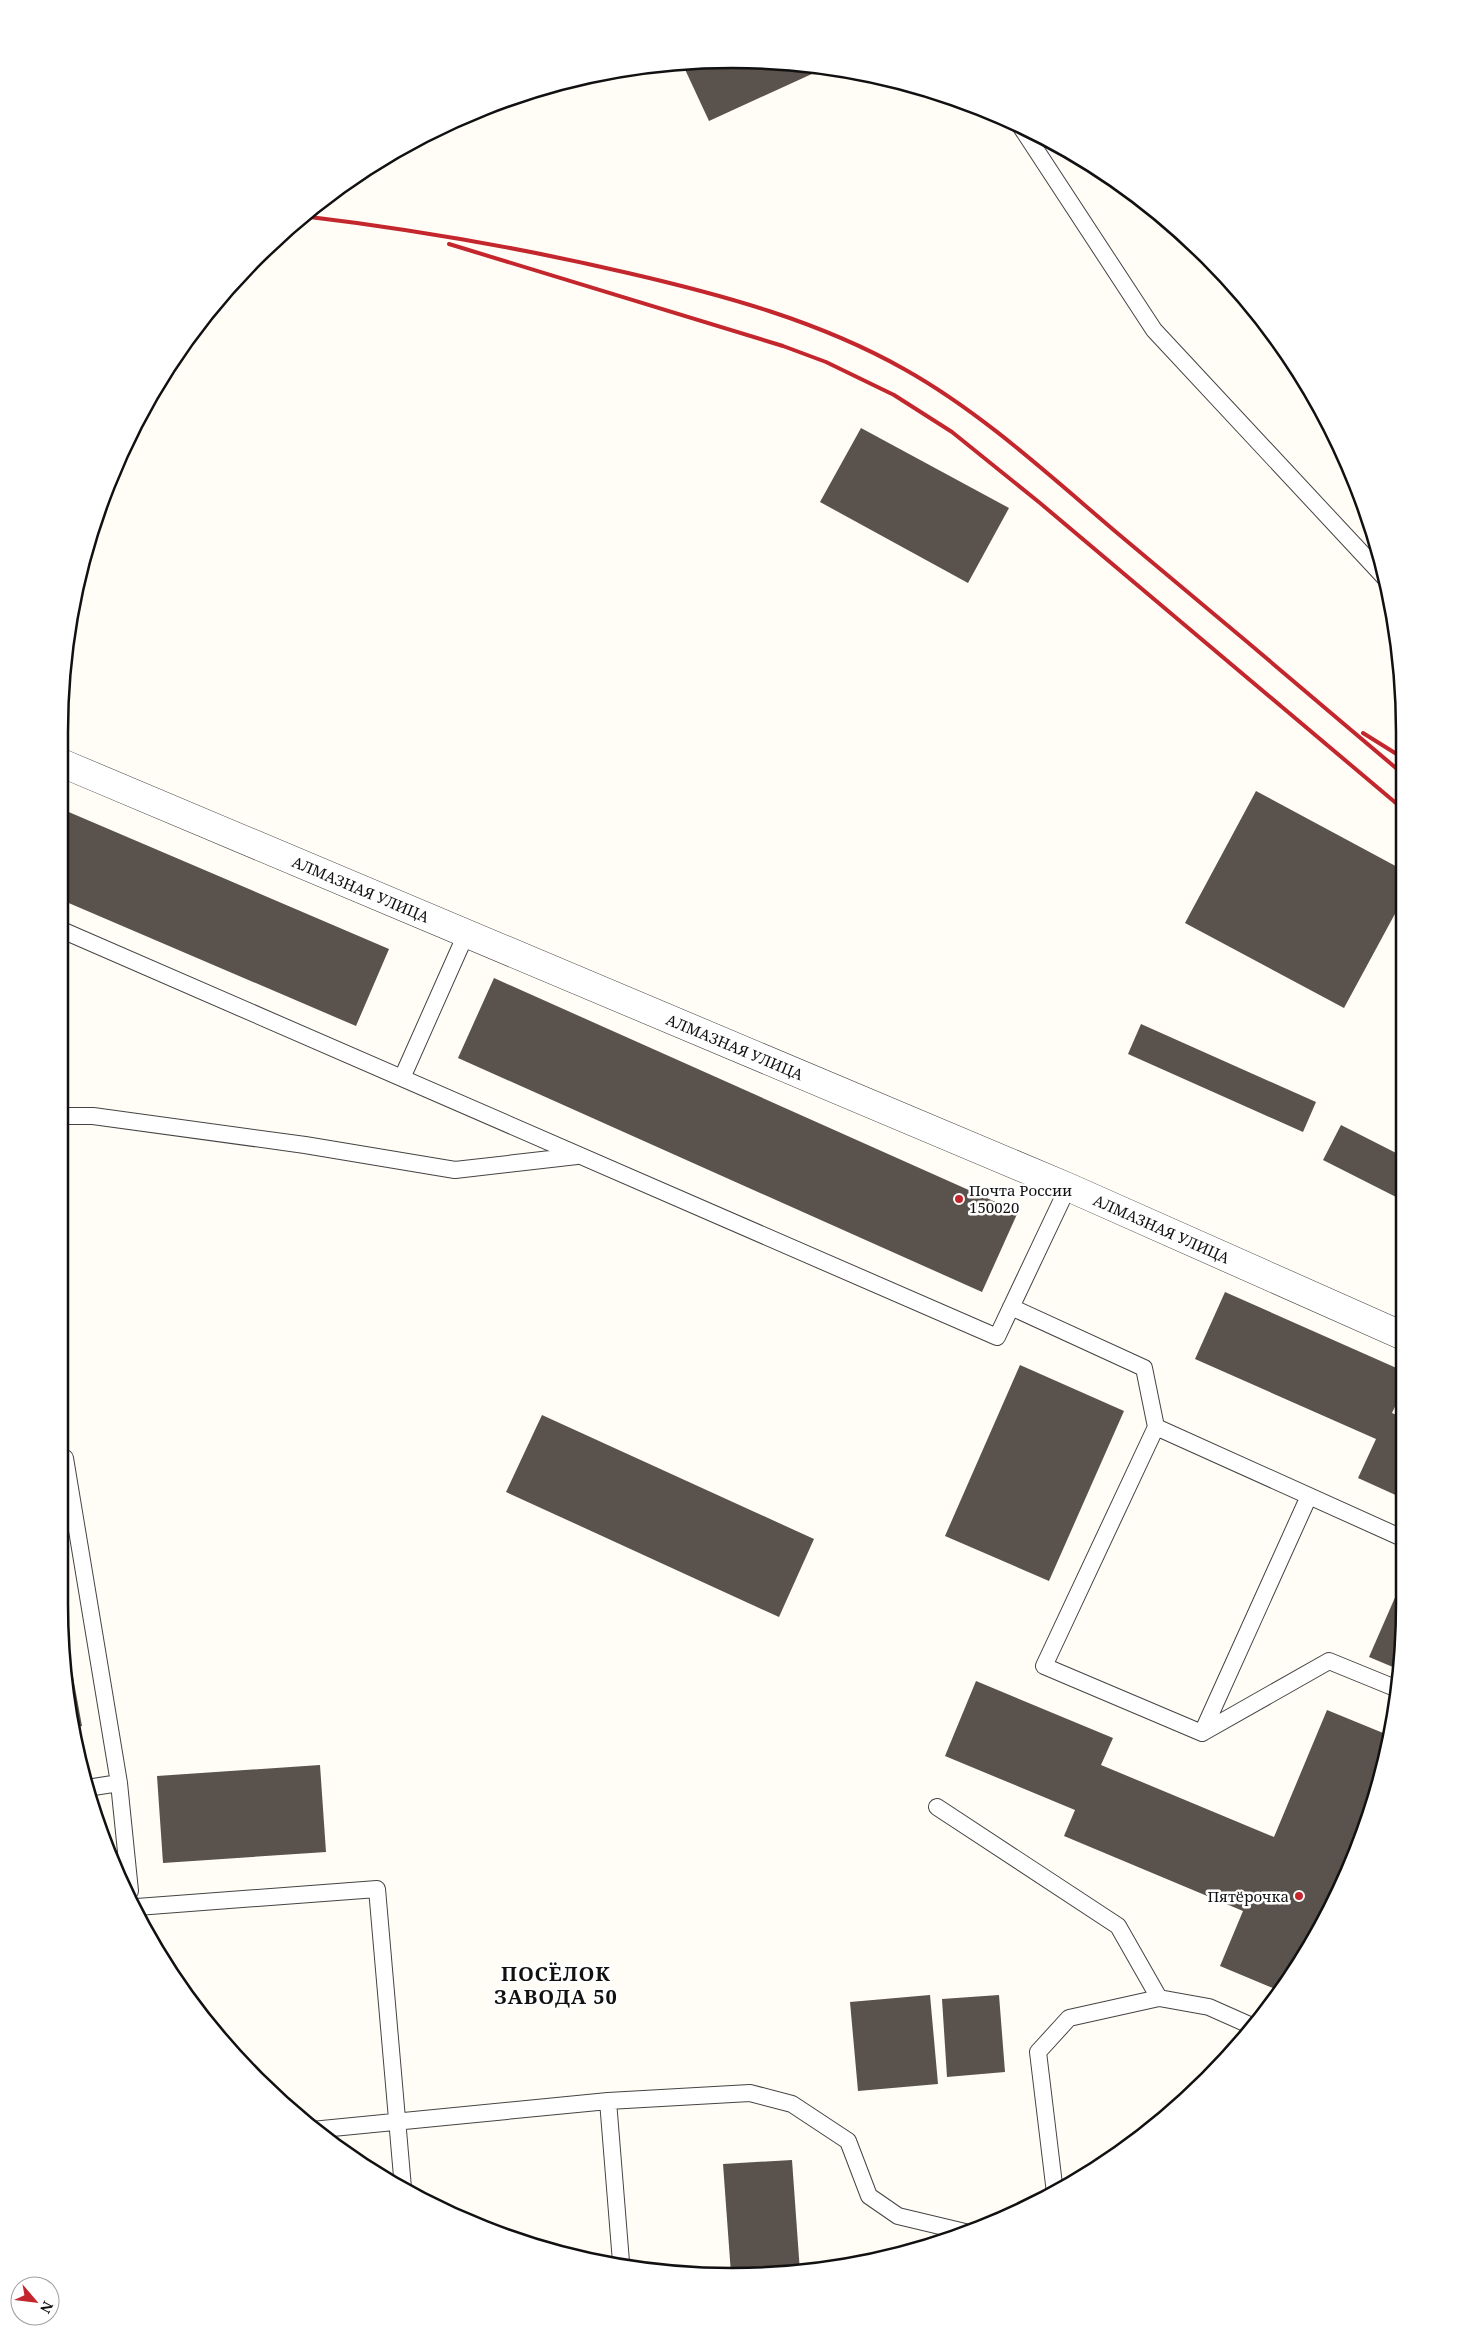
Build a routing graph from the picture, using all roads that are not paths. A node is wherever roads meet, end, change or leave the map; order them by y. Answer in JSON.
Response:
{"nodes":[{"id":1,"x":1027,"y":137,"type":"edge"},
{"id":2,"x":1376,"y":568,"type":"edge"},
{"id":3,"x":68,"y":766,"type":"edge"},
{"id":4,"x":68,"y":933,"type":"edge"},
{"id":5,"x":466,"y":934,"type":"junction"},
{"id":6,"x":402,"y":1078,"type":"junction"},
{"id":7,"x":68,"y":1116,"type":"edge"},
{"id":8,"x":579,"y":1155,"type":"junction"},
{"id":9,"x":1068,"y":1187,"type":"junction"},
{"id":10,"x":1011,"y":1306,"type":"junction"},
{"id":11,"x":1396,"y":1333,"type":"edge"},
{"id":12,"x":1156,"y":1427,"type":"junction"},
{"id":13,"x":68,"y":1482,"type":"edge"},
{"id":14,"x":1309,"y":1496,"type":"junction"},
{"id":15,"x":1396,"y":1534,"type":"edge"},
{"id":16,"x":1391,"y":1687,"type":"edge"},
{"id":17,"x":1202,"y":1733,"type":"junction"},
{"id":18,"x":119,"y":1783,"type":"junction"},
{"id":19,"x":93,"y":1787,"type":"edge"},
{"id":20,"x":937,"y":1807,"type":"dead end"},
{"id":21,"x":129,"y":1883,"type":"edge"},
{"id":22,"x":141,"y":1907,"type":"edge"},
{"id":23,"x":1159,"y":1998,"type":"junction"},
{"id":24,"x":1247,"y":2024,"type":"edge"},
{"id":25,"x":608,"y":2101,"type":"junction"},
{"id":26,"x":397,"y":2121,"type":"junction"},
{"id":27,"x":324,"y":2129,"type":"edge"},
{"id":28,"x":402,"y":2180,"type":"edge"},
{"id":29,"x":1054,"y":2185,"type":"edge"},
{"id":30,"x":955,"y":2230,"type":"edge"},
{"id":31,"x":621,"y":2259,"type":"edge"}],
"edges":[{"from":1,"to":2,"type":"lane"},
{"from":3,"to":5,"type":"street","name":"АЛМАЗНАЯ УЛИЦА"},
{"from":4,"to":6,"type":"lane"},
{"from":5,"to":6,"type":"lane"},
{"from":5,"to":9,"type":"street","name":"АЛМАЗНАЯ УЛИЦА"},
{"from":6,"to":8,"type":"lane"},
{"from":7,"to":8,"type":"lane"},
{"from":8,"to":10,"type":"lane"},
{"from":9,"to":10,"type":"lane"},
{"from":9,"to":11,"type":"street","name":"АЛМАЗНАЯ УЛИЦА"},
{"from":10,"to":12,"type":"lane"},
{"from":12,"to":14,"type":"lane"},
{"from":12,"to":17,"type":"lane"},
{"from":13,"to":18,"type":"lane"},
{"from":14,"to":15,"type":"lane"},
{"from":14,"to":17,"type":"lane"},
{"from":16,"to":17,"type":"lane"},
{"from":18,"to":19,"type":"lane"},
{"from":18,"to":21,"type":"lane"},
{"from":20,"to":23,"type":"lane"},
{"from":22,"to":26,"type":"lane"},
{"from":23,"to":24,"type":"lane"},
{"from":23,"to":29,"type":"lane"},
{"from":25,"to":26,"type":"lane"},
{"from":25,"to":30,"type":"lane"},
{"from":25,"to":31,"type":"lane"},
{"from":26,"to":27,"type":"lane"},
{"from":26,"to":28,"type":"lane"}]}
